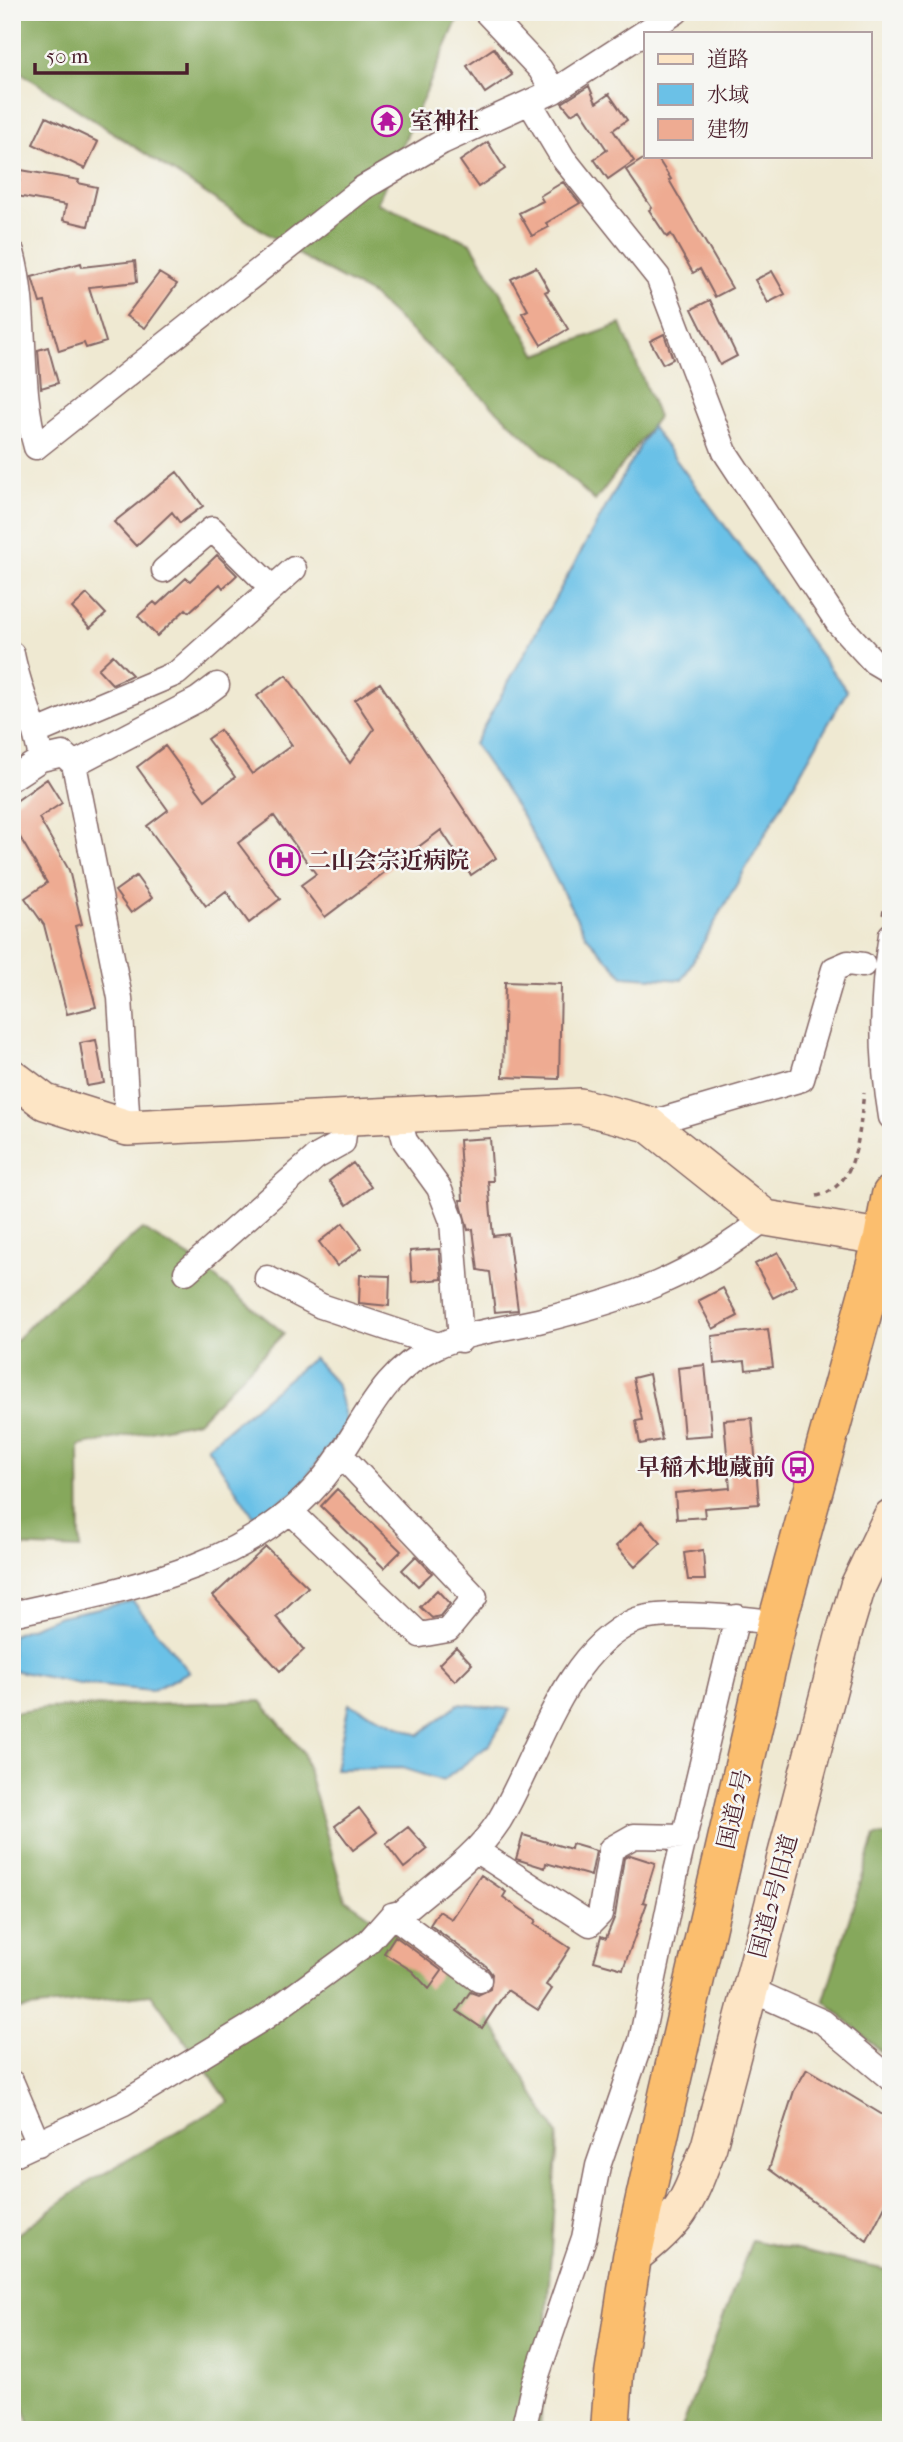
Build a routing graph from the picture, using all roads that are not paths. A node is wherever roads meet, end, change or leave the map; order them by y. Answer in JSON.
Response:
{"nodes":[{"id":1,"x":486,"y":12,"type":"edge"},
{"id":2,"x":676,"y":12,"type":"edge"},
{"id":3,"x":645,"y":32,"type":"edge"},
{"id":4,"x":644,"y":33,"type":"edge"},
{"id":5,"x":554,"y":91,"type":"junction"},
{"id":6,"x":530,"y":103,"type":"junction"},
{"id":7,"x":12,"y":251,"type":"edge"},
{"id":8,"x":24,"y":445,"type":"edge"},
{"id":9,"x":293,"y":569,"type":"dead end"},
{"id":10,"x":164,"y":570,"type":"dead end"},
{"id":11,"x":272,"y":588,"type":"junction"},
{"id":12,"x":12,"y":654,"type":"edge"},
{"id":13,"x":891,"y":672,"type":"edge"},
{"id":14,"x":217,"y":685,"type":"dead end"},
{"id":15,"x":37,"y":732,"type":"junction"},
{"id":16,"x":41,"y":759,"type":"junction"},
{"id":17,"x":74,"y":764,"type":"junction"},
{"id":18,"x":12,"y":778,"type":"edge"},
{"id":19,"x":891,"y":935,"type":"edge"},
{"id":20,"x":863,"y":965,"type":"dead end"},
{"id":21,"x":12,"y":1077,"type":"edge"},
{"id":22,"x":398,"y":1115,"type":"junction"},
{"id":23,"x":346,"y":1117,"type":"junction"},
{"id":24,"x":891,"y":1117,"type":"edge"},
{"id":25,"x":648,"y":1124,"type":"junction"},
{"id":26,"x":128,"y":1128,"type":"junction"},
{"id":27,"x":891,"y":1195,"type":"edge"},
{"id":28,"x":766,"y":1218,"type":"junction"},
{"id":29,"x":887,"y":1239,"type":"edge"},
{"id":30,"x":186,"y":1272,"type":"dead end"},
{"id":31,"x":267,"y":1278,"type":"dead end"},
{"id":32,"x":449,"y":1343,"type":"junction"},
{"id":33,"x":340,"y":1454,"type":"junction"},
{"id":34,"x":290,"y":1511,"type":"junction"},
{"id":35,"x":891,"y":1517,"type":"edge"},
{"id":36,"x":12,"y":1614,"type":"edge"},
{"id":37,"x":737,"y":1617,"type":"junction"},
{"id":38,"x":777,"y":1623,"type":"junction"},
{"id":39,"x":685,"y":1837,"type":"junction"},
{"id":40,"x":477,"y":1852,"type":"junction"},
{"id":41,"x":392,"y":1914,"type":"junction"},
{"id":42,"x":479,"y":1980,"type":"dead end"},
{"id":43,"x":748,"y":1989,"type":"junction"},
{"id":44,"x":891,"y":2079,"type":"edge"},
{"id":45,"x":12,"y":2083,"type":"edge"},
{"id":46,"x":38,"y":2144,"type":"junction"},
{"id":47,"x":12,"y":2155,"type":"edge"},
{"id":48,"x":632,"y":2257,"type":"junction"},
{"id":49,"x":523,"y":2430,"type":"edge"},
{"id":50,"x":610,"y":2430,"type":"edge"}],
"edges":[{"from":1,"to":5,"type":"street"},
{"from":2,"to":3,"type":"street"},
{"from":4,"to":5,"type":"street"},
{"from":5,"to":6,"type":"street"},
{"from":6,"to":8,"type":"street"},
{"from":6,"to":13,"type":"street"},
{"from":7,"to":8,"type":"street"},
{"from":9,"to":11,"type":"street"},
{"from":10,"to":11,"type":"street"},
{"from":11,"to":15,"type":"street"},
{"from":12,"to":15,"type":"street"},
{"from":14,"to":17,"type":"street"},
{"from":15,"to":16,"type":"street"},
{"from":16,"to":17,"type":"street"},
{"from":16,"to":18,"type":"street"},
{"from":17,"to":26,"type":"street"},
{"from":19,"to":24,"type":"street"},
{"from":20,"to":25,"type":"street"},
{"from":21,"to":26,"type":"street"},
{"from":22,"to":23,"type":"street"},
{"from":22,"to":25,"type":"street"},
{"from":22,"to":32,"type":"street"},
{"from":23,"to":26,"type":"street"},
{"from":23,"to":30,"type":"street"},
{"from":25,"to":28,"type":"street"},
{"from":27,"to":29,"type":"highway","name":"国道2号"},
{"from":28,"to":29,"type":"street"},
{"from":28,"to":32,"type":"street"},
{"from":29,"to":38,"type":"highway","name":"国道2号"},
{"from":31,"to":32,"type":"street"},
{"from":32,"to":33,"type":"street"},
{"from":33,"to":34,"type":"street"},
{"from":33,"to":34,"type":"street"},
{"from":34,"to":36,"type":"street"},
{"from":35,"to":43,"type":"street","name":"国道2号旧道"},
{"from":37,"to":38,"type":"street"},
{"from":37,"to":39,"type":"street"},
{"from":37,"to":40,"type":"street"},
{"from":38,"to":48,"type":"highway","name":"国道2号"},
{"from":39,"to":40,"type":"street"},
{"from":39,"to":49,"type":"street"},
{"from":40,"to":41,"type":"street"},
{"from":41,"to":42,"type":"street"},
{"from":41,"to":46,"type":"street"},
{"from":43,"to":44,"type":"street"},
{"from":43,"to":48,"type":"street","name":"国道2号旧道"},
{"from":45,"to":46,"type":"street"},
{"from":46,"to":47,"type":"street"},
{"from":48,"to":50,"type":"highway","name":"国道2号"}]}
